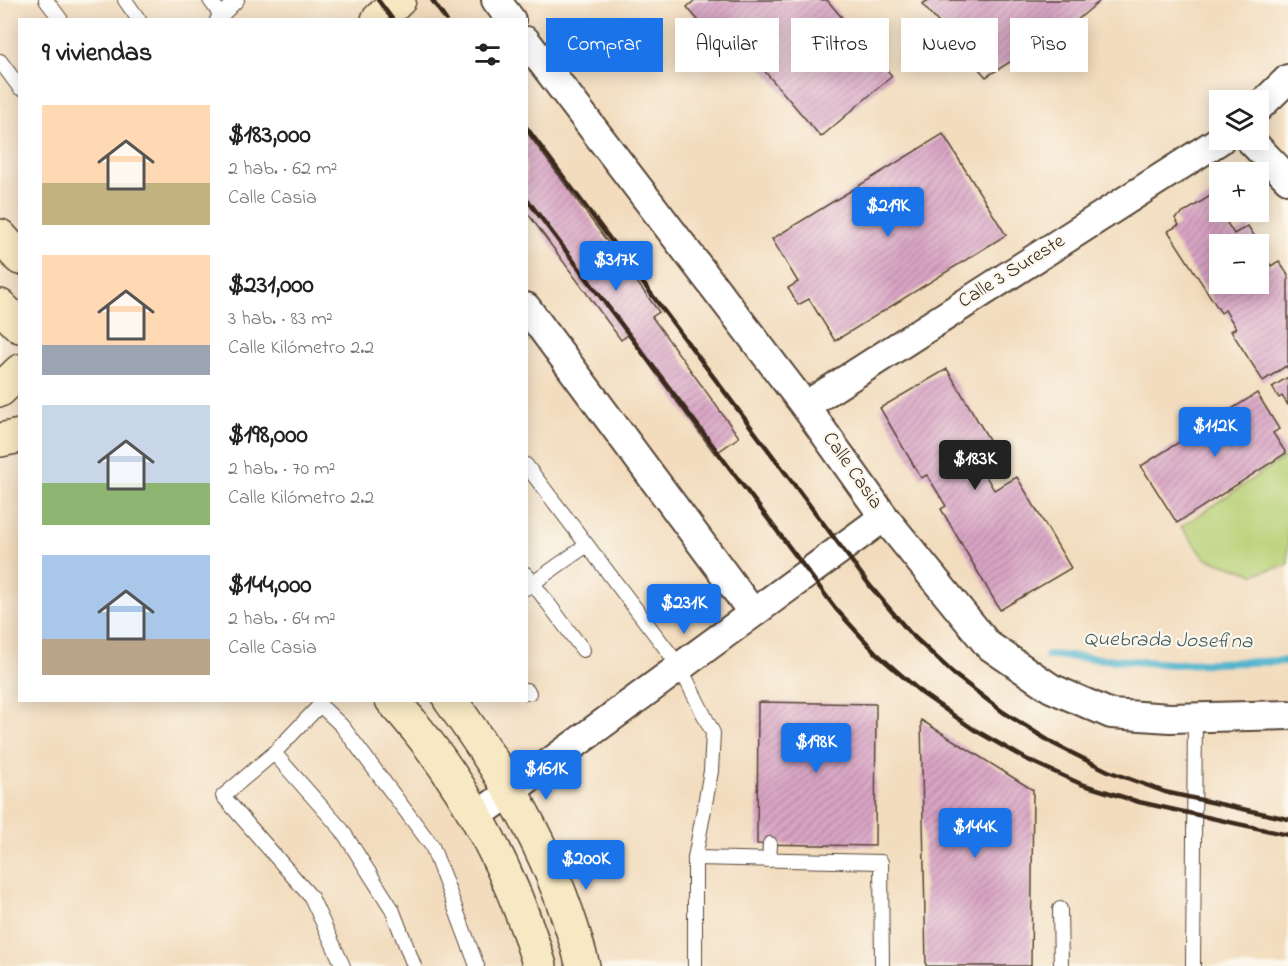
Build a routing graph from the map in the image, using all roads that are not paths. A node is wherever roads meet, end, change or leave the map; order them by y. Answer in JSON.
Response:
{"nodes":[{"id":1,"x":46,"y":0,"type":"edge"},
{"id":2,"x":124,"y":0,"type":"edge"},
{"id":3,"x":210,"y":0,"type":"edge"},
{"id":4,"x":237,"y":0,"type":"edge"},
{"id":5,"x":399,"y":0,"type":"edge"},
{"id":6,"x":496,"y":0,"type":"edge"},
{"id":7,"x":219,"y":17,"type":"edge"},
{"id":8,"x":60,"y":18,"type":"edge"},
{"id":9,"x":138,"y":18,"type":"edge"},
{"id":10,"x":380,"y":18,"type":"edge"},
{"id":11,"x":510,"y":18,"type":"edge"},
{"id":12,"x":528,"y":43,"type":"edge"},
{"id":13,"x":0,"y":62,"type":"edge"},
{"id":14,"x":1288,"y":79,"type":"edge"},
{"id":15,"x":18,"y":85,"type":"edge"},
{"id":16,"x":1269,"y":97,"type":"edge"},
{"id":17,"x":1209,"y":147,"type":"edge"},
{"id":18,"x":1260,"y":150,"type":"edge"},
{"id":19,"x":1288,"y":179,"type":"edge"},
{"id":20,"x":0,"y":215,"type":"edge"},
{"id":21,"x":18,"y":223,"type":"edge"},
{"id":22,"x":0,"y":236,"type":"edge"},
{"id":23,"x":18,"y":256,"type":"edge"},
{"id":24,"x":0,"y":306,"type":"edge"},
{"id":25,"x":528,"y":310,"type":"edge"},
{"id":26,"x":18,"y":324,"type":"edge"},
{"id":27,"x":18,"y":373,"type":"edge"},
{"id":28,"x":0,"y":390,"type":"edge"},
{"id":29,"x":805,"y":406,"type":"junction"},
{"id":30,"x":18,"y":436,"type":"edge"},
{"id":31,"x":0,"y":441,"type":"edge"},
{"id":32,"x":528,"y":468,"type":"edge"},
{"id":33,"x":884,"y":517,"type":"junction"},
{"id":34,"x":586,"y":545,"type":"junction"},
{"id":35,"x":529,"y":582,"type":"edge"},
{"id":36,"x":753,"y":613,"type":"junction"},
{"id":37,"x":583,"y":650,"type":"dead end"},
{"id":38,"x":680,"y":667,"type":"junction"},
{"id":39,"x":394,"y":702,"type":"edge"},
{"id":40,"x":451,"y":702,"type":"edge"},
{"id":41,"x":1288,"y":715,"type":"edge"},
{"id":42,"x":1196,"y":717,"type":"junction"},
{"id":43,"x":274,"y":753,"type":"junction"},
{"id":44,"x":512,"y":791,"type":"junction"},
{"id":45,"x":477,"y":816,"type":"junction"},
{"id":46,"x":770,"y":844,"type":"dead end"},
{"id":47,"x":695,"y":858,"type":"junction"},
{"id":48,"x":769,"y":860,"type":"junction"},
{"id":49,"x":1060,"y":909,"type":"dead end"},
{"id":50,"x":343,"y":966,"type":"edge"},
{"id":51,"x":414,"y":966,"type":"edge"},
{"id":52,"x":477,"y":966,"type":"edge"},
{"id":53,"x":540,"y":966,"type":"edge"},
{"id":54,"x":583,"y":966,"type":"edge"},
{"id":55,"x":695,"y":966,"type":"edge"},
{"id":56,"x":882,"y":966,"type":"edge"},
{"id":57,"x":1060,"y":966,"type":"edge"},
{"id":58,"x":1193,"y":966,"type":"edge"}],
"edges":[{"from":1,"to":8,"type":"lane"},
{"from":2,"to":9,"type":"lane"},
{"from":3,"to":7,"type":"lane"},
{"from":4,"to":7,"type":"lane"},
{"from":5,"to":10,"type":"main road"},
{"from":6,"to":11,"type":"street"},
{"from":12,"to":29,"type":"street","name":"Calle Casia"},
{"from":13,"to":15,"type":"lane"},
{"from":14,"to":16,"type":"street"},
{"from":17,"to":29,"type":"street","name":"Calle 3 Sureste"},
{"from":18,"to":19,"type":"street"},
{"from":20,"to":21,"type":"main road"},
{"from":22,"to":23,"type":"main road"},
{"from":24,"to":26,"type":"main road"},
{"from":25,"to":36,"type":"street"},
{"from":27,"to":28,"type":"main road"},
{"from":29,"to":33,"type":"street","name":"Calle Casia"},
{"from":30,"to":31,"type":"main road"},
{"from":32,"to":34,"type":"lane"},
{"from":33,"to":36,"type":"street"},
{"from":33,"to":42,"type":"street","name":"Calle Casia"},
{"from":34,"to":35,"type":"lane"},
{"from":34,"to":38,"type":"lane"},
{"from":35,"to":37,"type":"lane"},
{"from":36,"to":38,"type":"street"},
{"from":38,"to":44,"type":"street"},
{"from":38,"to":47,"type":"lane"},
{"from":39,"to":45,"type":"main road"},
{"from":40,"to":44,"type":"main road"},
{"from":41,"to":42,"type":"street","name":"Calle Casia"},
{"from":42,"to":58,"type":"lane"},
{"from":43,"to":50,"type":"lane"},
{"from":43,"to":51,"type":"lane"},
{"from":43,"to":52,"type":"lane"},
{"from":44,"to":45,"type":"street"},
{"from":44,"to":54,"type":"main road"},
{"from":45,"to":53,"type":"main road"},
{"from":46,"to":48,"type":"lane"},
{"from":47,"to":48,"type":"lane"},
{"from":47,"to":55,"type":"lane"},
{"from":48,"to":56,"type":"lane"},
{"from":49,"to":57,"type":"lane"}]}
